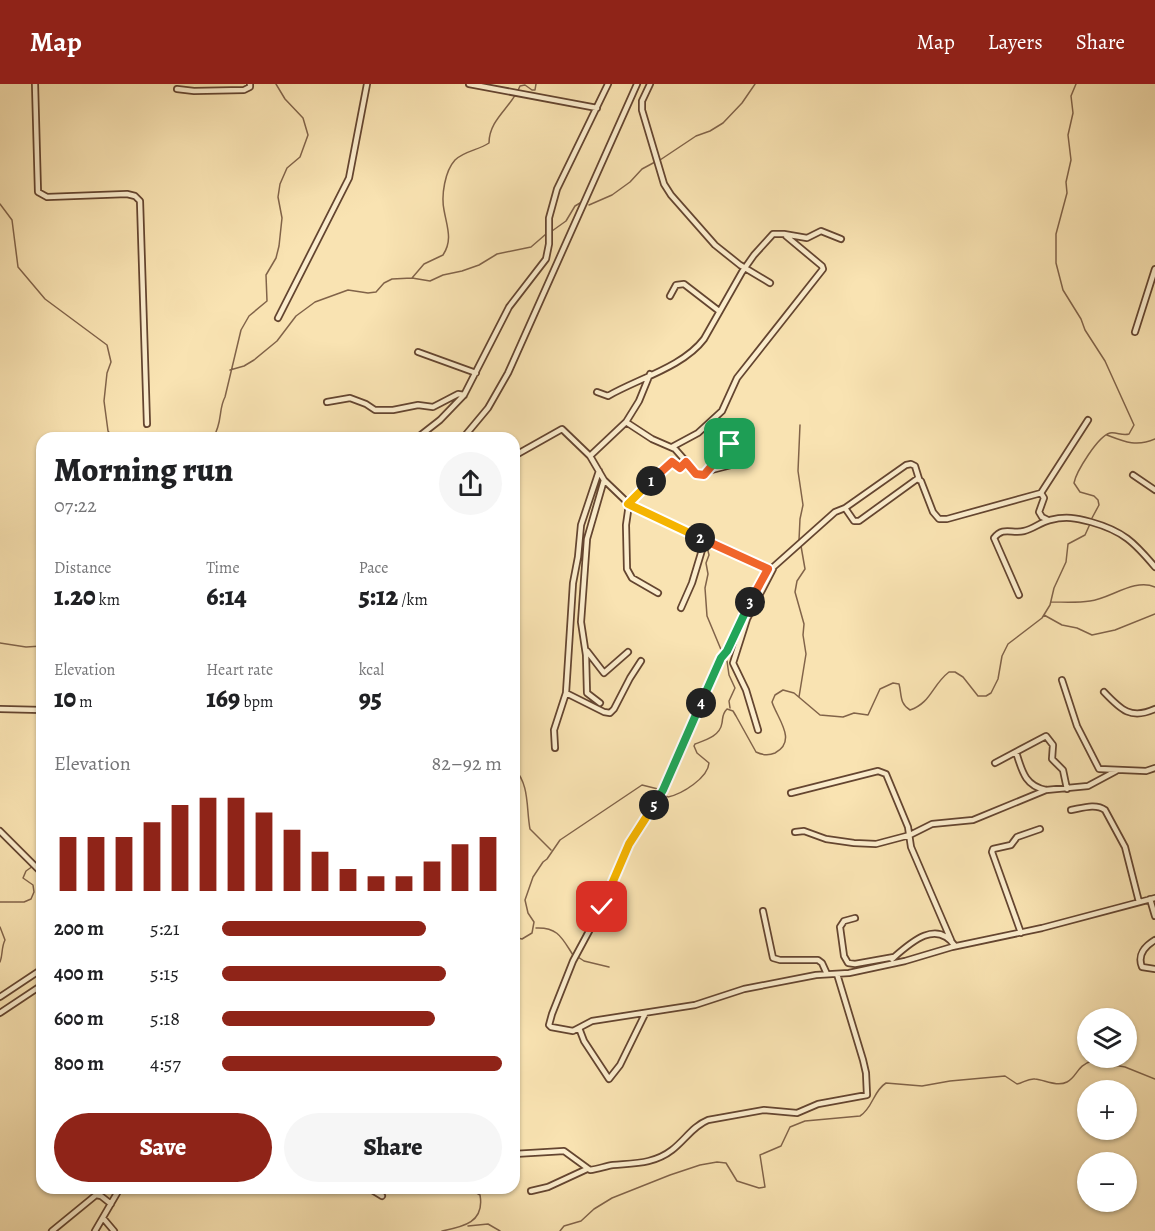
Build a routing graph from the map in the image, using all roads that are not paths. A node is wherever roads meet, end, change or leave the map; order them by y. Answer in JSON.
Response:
{"nodes":[{"id":1,"x":35,"y":84,"type":"edge"},
{"id":2,"x":250,"y":84,"type":"edge"},
{"id":3,"x":367,"y":84,"type":"edge"},
{"id":4,"x":469,"y":84,"type":"edge"},
{"id":5,"x":608,"y":84,"type":"edge"},
{"id":6,"x":637,"y":84,"type":"edge"},
{"id":7,"x":650,"y":84,"type":"edge"},
{"id":8,"x":177,"y":89,"type":"dead end"},
{"id":9,"x":597,"y":108,"type":"junction"},
{"id":10,"x":784,"y":234,"type":"junction"},
{"id":11,"x":841,"y":239,"type":"dead end"},
{"id":12,"x":745,"y":268,"type":"junction"},
{"id":13,"x":1155,"y":269,"type":"edge"},
{"id":14,"x":770,"y":283,"type":"dead end"},
{"id":15,"x":669,"y":296,"type":"dead end"},
{"id":16,"x":719,"y":311,"type":"junction"},
{"id":17,"x":278,"y":318,"type":"dead end"},
{"id":18,"x":1135,"y":332,"type":"dead end"},
{"id":19,"x":418,"y":352,"type":"dead end"},
{"id":20,"x":476,"y":373,"type":"junction"},
{"id":21,"x":650,"y":374,"type":"junction"},
{"id":22,"x":597,"y":392,"type":"dead end"},
{"id":23,"x":464,"y":395,"type":"junction"},
{"id":24,"x":327,"y":402,"type":"dead end"},
{"id":25,"x":443,"y":402,"type":"junction"},
{"id":26,"x":447,"y":413,"type":"junction"},
{"id":27,"x":1088,"y":420,"type":"dead end"},
{"id":28,"x":626,"y":422,"type":"junction"},
{"id":29,"x":147,"y":424,"type":"dead end"},
{"id":30,"x":424,"y":432,"type":"edge"},
{"id":31,"x":468,"y":432,"type":"edge"},
{"id":32,"x":672,"y":447,"type":"junction"},
{"id":33,"x":520,"y":453,"type":"edge"},
{"id":34,"x":590,"y":456,"type":"junction"},
{"id":35,"x":686,"y":462,"type":"junction"},
{"id":36,"x":599,"y":471,"type":"junction"},
{"id":37,"x":708,"y":471,"type":"junction"},
{"id":38,"x":1133,"y":475,"type":"dead end"},
{"id":39,"x":919,"y":479,"type":"junction"},
{"id":40,"x":604,"y":480,"type":"junction"},
{"id":41,"x":1155,"y":490,"type":"edge"},
{"id":42,"x":1041,"y":493,"type":"junction"},
{"id":43,"x":628,"y":504,"type":"junction"},
{"id":44,"x":845,"y":508,"type":"junction"},
{"id":45,"x":1048,"y":520,"type":"junction"},
{"id":46,"x":705,"y":540,"type":"junction"},
{"id":47,"x":1155,"y":567,"type":"edge"},
{"id":48,"x":771,"y":569,"type":"junction"},
{"id":49,"x":658,"y":593,"type":"dead end"},
{"id":50,"x":1019,"y":595,"type":"dead end"},
{"id":51,"x":681,"y":608,"type":"dead end"},
{"id":52,"x":586,"y":650,"type":"junction"},
{"id":53,"x":628,"y":652,"type":"dead end"},
{"id":54,"x":641,"y":661,"type":"dead end"},
{"id":55,"x":1062,"y":680,"type":"dead end"},
{"id":56,"x":1104,"y":692,"type":"dead end"},
{"id":57,"x":566,"y":693,"type":"junction"},
{"id":58,"x":600,"y":703,"type":"dead end"},
{"id":59,"x":0,"y":709,"type":"edge"},
{"id":60,"x":1155,"y":709,"type":"edge"},
{"id":61,"x":36,"y":710,"type":"edge"},
{"id":62,"x":758,"y":730,"type":"dead end"},
{"id":63,"x":555,"y":748,"type":"dead end"},
{"id":64,"x":1016,"y":752,"type":"junction"},
{"id":65,"x":995,"y":763,"type":"dead end"},
{"id":66,"x":1155,"y":768,"type":"edge"},
{"id":67,"x":1099,"y":769,"type":"junction"},
{"id":68,"x":1118,"y":769,"type":"junction"},
{"id":69,"x":1097,"y":781,"type":"junction"},
{"id":70,"x":1066,"y":789,"type":"junction"},
{"id":71,"x":1046,"y":790,"type":"junction"},
{"id":72,"x":791,"y":793,"type":"dead end"},
{"id":73,"x":1071,"y":810,"type":"dead end"},
{"id":74,"x":1040,"y":829,"type":"dead end"},
{"id":75,"x":0,"y":831,"type":"edge"},
{"id":76,"x":795,"y":832,"type":"dead end"},
{"id":77,"x":910,"y":835,"type":"junction"},
{"id":78,"x":36,"y":867,"type":"edge"},
{"id":79,"x":1152,"y":898,"type":"edge"},
{"id":80,"x":1139,"y":902,"type":"junction"},
{"id":81,"x":763,"y":911,"type":"dead end"},
{"id":82,"x":1155,"y":916,"type":"edge"},
{"id":83,"x":855,"y":918,"type":"dead end"},
{"id":84,"x":1021,"y":933,"type":"junction"},
{"id":85,"x":951,"y":940,"type":"junction"},
{"id":86,"x":1155,"y":940,"type":"edge"},
{"id":87,"x":952,"y":947,"type":"junction"},
{"id":88,"x":894,"y":957,"type":"junction"},
{"id":89,"x":886,"y":965,"type":"junction"},
{"id":90,"x":1155,"y":969,"type":"edge"},
{"id":91,"x":36,"y":973,"type":"edge"},
{"id":92,"x":827,"y":974,"type":"junction"},
{"id":93,"x":837,"y":974,"type":"junction"},
{"id":94,"x":36,"y":989,"type":"edge"},
{"id":95,"x":0,"y":997,"type":"edge"},
{"id":96,"x":0,"y":1013,"type":"edge"},
{"id":97,"x":645,"y":1014,"type":"junction"},
{"id":98,"x":579,"y":1028,"type":"junction"},
{"id":99,"x":520,"y":1154,"type":"edge"},
{"id":100,"x":587,"y":1169,"type":"junction"},
{"id":101,"x":531,"y":1191,"type":"dead end"},
{"id":102,"x":117,"y":1194,"type":"edge"},
{"id":103,"x":379,"y":1194,"type":"edge"},
{"id":104,"x":382,"y":1196,"type":"dead end"},
{"id":105,"x":111,"y":1204,"type":"junction"},
{"id":106,"x":103,"y":1218,"type":"junction"},
{"id":107,"x":52,"y":1231,"type":"edge"},
{"id":108,"x":95,"y":1231,"type":"edge"},
{"id":109,"x":114,"y":1231,"type":"edge"}],
"edges":[{"from":1,"to":29,"type":"street"},
{"from":2,"to":8,"type":"street"},
{"from":3,"to":17,"type":"street"},
{"from":4,"to":9,"type":"street"},
{"from":5,"to":9,"type":"street"},
{"from":6,"to":31,"type":"street"},
{"from":7,"to":12,"type":"street"},
{"from":9,"to":20,"type":"street"},
{"from":10,"to":11,"type":"street"},
{"from":10,"to":12,"type":"street"},
{"from":10,"to":32,"type":"street"},
{"from":12,"to":14,"type":"street"},
{"from":12,"to":16,"type":"street"},
{"from":13,"to":18,"type":"street"},
{"from":15,"to":16,"type":"street"},
{"from":16,"to":21,"type":"street"},
{"from":19,"to":20,"type":"street"},
{"from":20,"to":23,"type":"street"},
{"from":21,"to":22,"type":"street"},
{"from":21,"to":28,"type":"street"},
{"from":23,"to":25,"type":"street"},
{"from":23,"to":26,"type":"street"},
{"from":24,"to":25,"type":"street"},
{"from":25,"to":26,"type":"street"},
{"from":26,"to":30,"type":"street"},
{"from":27,"to":42,"type":"street"},
{"from":28,"to":32,"type":"street"},
{"from":28,"to":34,"type":"street"},
{"from":32,"to":35,"type":"street"},
{"from":33,"to":34,"type":"street"},
{"from":34,"to":36,"type":"street"},
{"from":35,"to":37,"type":"street"},
{"from":35,"to":43,"type":"street"},
{"from":36,"to":40,"type":"street"},
{"from":36,"to":57,"type":"street"},
{"from":37,"to":37,"type":"street"},
{"from":38,"to":41,"type":"street"},
{"from":39,"to":42,"type":"street"},
{"from":39,"to":44,"type":"street"},
{"from":39,"to":44,"type":"street"},
{"from":40,"to":43,"type":"street"},
{"from":40,"to":52,"type":"street"},
{"from":42,"to":45,"type":"street"},
{"from":43,"to":46,"type":"street"},
{"from":43,"to":49,"type":"street"},
{"from":44,"to":48,"type":"street"},
{"from":45,"to":47,"type":"street"},
{"from":45,"to":50,"type":"street"},
{"from":46,"to":48,"type":"street"},
{"from":46,"to":51,"type":"street"},
{"from":48,"to":62,"type":"street"},
{"from":48,"to":98,"type":"street"},
{"from":52,"to":53,"type":"street"},
{"from":52,"to":58,"type":"street"},
{"from":54,"to":57,"type":"street"},
{"from":55,"to":67,"type":"street"},
{"from":56,"to":60,"type":"street"},
{"from":57,"to":63,"type":"street"},
{"from":59,"to":61,"type":"street"},
{"from":64,"to":65,"type":"street"},
{"from":64,"to":70,"type":"street"},
{"from":64,"to":71,"type":"street"},
{"from":66,"to":68,"type":"street"},
{"from":67,"to":68,"type":"street"},
{"from":67,"to":69,"type":"street"},
{"from":68,"to":69,"type":"street"},
{"from":69,"to":70,"type":"street"},
{"from":70,"to":71,"type":"street"},
{"from":71,"to":77,"type":"street"},
{"from":72,"to":77,"type":"street"},
{"from":73,"to":80,"type":"street"},
{"from":74,"to":84,"type":"street"},
{"from":75,"to":78,"type":"street"},
{"from":76,"to":77,"type":"street"},
{"from":77,"to":85,"type":"street"},
{"from":79,"to":80,"type":"street"},
{"from":79,"to":82,"type":"street"},
{"from":80,"to":84,"type":"street"},
{"from":81,"to":92,"type":"street"},
{"from":83,"to":88,"type":"street"},
{"from":84,"to":87,"type":"street"},
{"from":85,"to":87,"type":"street"},
{"from":85,"to":88,"type":"street"},
{"from":86,"to":90,"type":"street"},
{"from":87,"to":89,"type":"street"},
{"from":88,"to":89,"type":"street"},
{"from":89,"to":93,"type":"street"},
{"from":91,"to":95,"type":"street"},
{"from":92,"to":93,"type":"street"},
{"from":92,"to":97,"type":"street"},
{"from":93,"to":100,"type":"street"},
{"from":94,"to":96,"type":"street"},
{"from":97,"to":98,"type":"street"},
{"from":97,"to":98,"type":"street"},
{"from":99,"to":100,"type":"street"},
{"from":100,"to":101,"type":"street"},
{"from":102,"to":105,"type":"street"},
{"from":103,"to":104,"type":"street"},
{"from":105,"to":106,"type":"street"},
{"from":105,"to":107,"type":"street"},
{"from":106,"to":108,"type":"street"},
{"from":106,"to":109,"type":"street"}]}
